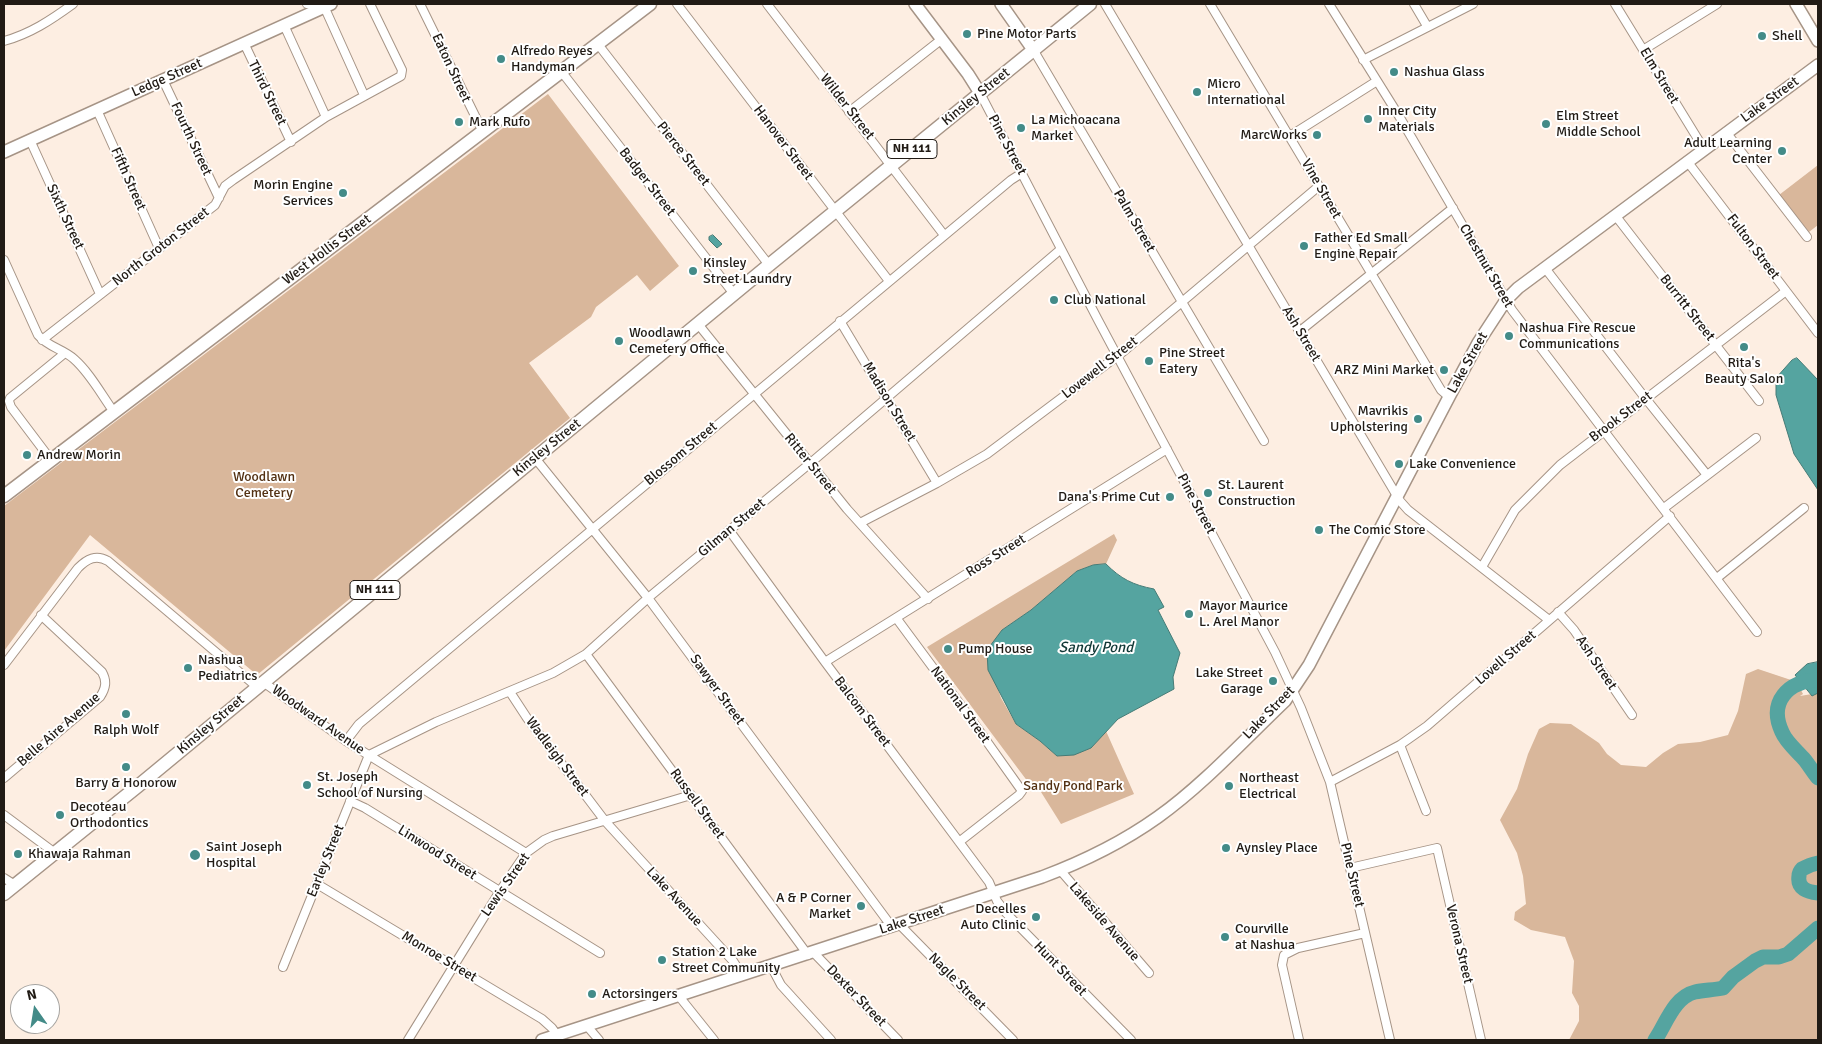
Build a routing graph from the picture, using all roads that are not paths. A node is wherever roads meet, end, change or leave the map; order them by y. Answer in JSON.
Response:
{"nodes":[{"id":1,"x":73,"y":4,"type":"edge"},
{"id":2,"x":307,"y":4,"type":"edge"},
{"id":3,"x":370,"y":4,"type":"edge"},
{"id":4,"x":420,"y":4,"type":"edge"},
{"id":5,"x":650,"y":4,"type":"edge"},
{"id":6,"x":677,"y":4,"type":"edge"},
{"id":7,"x":767,"y":4,"type":"edge"},
{"id":8,"x":915,"y":4,"type":"edge"},
{"id":9,"x":1001,"y":4,"type":"edge"},
{"id":10,"x":1090,"y":4,"type":"edge"},
{"id":11,"x":1105,"y":4,"type":"edge"},
{"id":12,"x":1210,"y":4,"type":"edge"},
{"id":13,"x":1329,"y":4,"type":"edge"},
{"id":14,"x":1414,"y":4,"type":"edge"},
{"id":15,"x":1473,"y":4,"type":"edge"},
{"id":16,"x":1615,"y":4,"type":"edge"},
{"id":17,"x":1716,"y":4,"type":"edge"},
{"id":18,"x":1796,"y":4,"type":"edge"},
{"id":19,"x":326,"y":5,"type":"edge"},
{"id":20,"x":284,"y":25,"type":"junction"},
{"id":21,"x":1427,"y":26,"type":"junction"},
{"id":22,"x":942,"y":39,"type":"junction"},
{"id":23,"x":4,"y":41,"type":"edge"},
{"id":24,"x":1818,"y":41,"type":"edge"},
{"id":25,"x":244,"y":43,"type":"junction"},
{"id":26,"x":598,"y":43,"type":"junction"},
{"id":27,"x":1643,"y":50,"type":"junction"},
{"id":28,"x":1034,"y":51,"type":"junction"},
{"id":29,"x":1363,"y":60,"type":"junction"},
{"id":30,"x":1818,"y":65,"type":"edge"},
{"id":31,"x":561,"y":71,"type":"junction"},
{"id":32,"x":163,"y":80,"type":"junction"},
{"id":33,"x":1376,"y":81,"type":"junction"},
{"id":34,"x":980,"y":94,"type":"junction"},
{"id":35,"x":364,"y":95,"type":"junction"},
{"id":36,"x":97,"y":110,"type":"junction"},
{"id":37,"x":849,"y":112,"type":"junction"},
{"id":38,"x":326,"y":117,"type":"junction"},
{"id":39,"x":483,"y":132,"type":"junction"},
{"id":40,"x":1726,"y":132,"type":"junction"},
{"id":41,"x":1290,"y":136,"type":"junction"},
{"id":42,"x":30,"y":140,"type":"junction"},
{"id":43,"x":291,"y":142,"type":"junction"},
{"id":44,"x":1704,"y":149,"type":"junction"},
{"id":45,"x":4,"y":152,"type":"edge"},
{"id":46,"x":1687,"y":161,"type":"junction"},
{"id":47,"x":892,"y":165,"type":"junction"},
{"id":48,"x":1022,"y":173,"type":"junction"},
{"id":49,"x":1319,"y":186,"type":"junction"},
{"id":50,"x":219,"y":198,"type":"junction"},
{"id":51,"x":1453,"y":208,"type":"junction"},
{"id":52,"x":836,"y":212,"type":"junction"},
{"id":53,"x":1616,"y":215,"type":"junction"},
{"id":54,"x":944,"y":235,"type":"junction"},
{"id":55,"x":1807,"y":237,"type":"dead end"},
{"id":56,"x":1248,"y":246,"type":"junction"},
{"id":57,"x":159,"y":248,"type":"junction"},
{"id":58,"x":1061,"y":249,"type":"junction"},
{"id":59,"x":4,"y":260,"type":"edge"},
{"id":60,"x":769,"y":265,"type":"junction"},
{"id":61,"x":1545,"y":268,"type":"junction"},
{"id":62,"x":1371,"y":274,"type":"junction"},
{"id":63,"x":889,"y":281,"type":"junction"},
{"id":64,"x":1786,"y":291,"type":"junction"},
{"id":65,"x":100,"y":294,"type":"junction"},
{"id":66,"x":734,"y":294,"type":"junction"},
{"id":67,"x":1506,"y":300,"type":"junction"},
{"id":68,"x":1182,"y":302,"type":"junction"},
{"id":69,"x":840,"y":322,"type":"junction"},
{"id":70,"x":698,"y":324,"type":"junction"},
{"id":71,"x":1300,"y":331,"type":"junction"},
{"id":72,"x":1818,"y":333,"type":"edge"},
{"id":73,"x":42,"y":340,"type":"junction"},
{"id":74,"x":1716,"y":346,"type":"junction"},
{"id":75,"x":65,"y":353,"type":"junction"},
{"id":76,"x":1117,"y":356,"type":"junction"},
{"id":77,"x":753,"y":394,"type":"junction"},
{"id":78,"x":886,"y":397,"type":"junction"},
{"id":79,"x":1449,"y":397,"type":"junction"},
{"id":80,"x":1645,"y":398,"type":"junction"},
{"id":81,"x":1758,"y":401,"type":"dead end"},
{"id":82,"x":114,"y":412,"type":"junction"},
{"id":83,"x":1604,"y":430,"type":"junction"},
{"id":84,"x":1756,"y":438,"type":"dead end"},
{"id":85,"x":1264,"y":441,"type":"dead end"},
{"id":86,"x":1167,"y":449,"type":"junction"},
{"id":87,"x":535,"y":458,"type":"junction"},
{"id":88,"x":51,"y":460,"type":"junction"},
{"id":89,"x":810,"y":463,"type":"junction"},
{"id":90,"x":1707,"y":475,"type":"junction"},
{"id":91,"x":937,"y":483,"type":"junction"},
{"id":92,"x":1397,"y":495,"type":"junction"},
{"id":93,"x":4,"y":496,"type":"edge"},
{"id":94,"x":1664,"y":508,"type":"junction"},
{"id":95,"x":1804,"y":508,"type":"dead end"},
{"id":96,"x":1670,"y":516,"type":"junction"},
{"id":97,"x":860,"y":523,"type":"junction"},
{"id":98,"x":592,"y":528,"type":"junction"},
{"id":99,"x":729,"y":530,"type":"junction"},
{"id":100,"x":1482,"y":567,"type":"junction"},
{"id":101,"x":1717,"y":578,"type":"junction"},
{"id":102,"x":648,"y":598,"type":"junction"},
{"id":103,"x":928,"y":599,"type":"junction"},
{"id":104,"x":1558,"y":612,"type":"junction"},
{"id":105,"x":41,"y":615,"type":"junction"},
{"id":106,"x":897,"y":619,"type":"junction"},
{"id":107,"x":1549,"y":620,"type":"junction"},
{"id":108,"x":1757,"y":632,"type":"dead end"},
{"id":109,"x":586,"y":654,"type":"junction"},
{"id":110,"x":825,"y":662,"type":"junction"},
{"id":111,"x":4,"y":665,"type":"edge"},
{"id":112,"x":260,"y":684,"type":"junction"},
{"id":113,"x":1292,"y":691,"type":"junction"},
{"id":114,"x":510,"y":692,"type":"junction"},
{"id":115,"x":1632,"y":715,"type":"dead end"},
{"id":116,"x":346,"y":740,"type":"junction"},
{"id":117,"x":1400,"y":745,"type":"junction"},
{"id":118,"x":369,"y":755,"type":"junction"},
{"id":119,"x":4,"y":778,"type":"edge"},
{"id":120,"x":1330,"y":782,"type":"junction"},
{"id":121,"x":691,"y":795,"type":"junction"},
{"id":122,"x":350,"y":801,"type":"junction"},
{"id":123,"x":1426,"y":811,"type":"dead end"},
{"id":124,"x":4,"y":815,"type":"edge"},
{"id":125,"x":605,"y":821,"type":"junction"},
{"id":126,"x":959,"y":842,"type":"junction"},
{"id":127,"x":55,"y":853,"type":"junction"},
{"id":128,"x":526,"y":853,"type":"junction"},
{"id":129,"x":1350,"y":868,"type":"junction"},
{"id":130,"x":1060,"y":870,"type":"junction"},
{"id":131,"x":4,"y":878,"type":"edge"},
{"id":132,"x":317,"y":884,"type":"junction"},
{"id":133,"x":15,"y":885,"type":"junction"},
{"id":134,"x":500,"y":891,"type":"junction"},
{"id":135,"x":4,"y":894,"type":"edge"},
{"id":136,"x":994,"y":894,"type":"junction"},
{"id":137,"x":896,"y":926,"type":"junction"},
{"id":138,"x":1365,"y":933,"type":"junction"},
{"id":139,"x":600,"y":953,"type":"dead end"},
{"id":140,"x":811,"y":954,"type":"junction"},
{"id":141,"x":454,"y":966,"type":"junction"},
{"id":142,"x":772,"y":966,"type":"junction"},
{"id":143,"x":283,"y":967,"type":"dead end"},
{"id":144,"x":1149,"y":973,"type":"dead end"},
{"id":145,"x":742,"y":975,"type":"junction"},
{"id":146,"x":678,"y":996,"type":"junction"},
{"id":147,"x":587,"y":1026,"type":"junction"},
{"id":148,"x":557,"y":1035,"type":"junction"},
{"id":149,"x":408,"y":1040,"type":"edge"},
{"id":150,"x":542,"y":1040,"type":"edge"},
{"id":151,"x":599,"y":1040,"type":"edge"},
{"id":152,"x":714,"y":1040,"type":"edge"},
{"id":153,"x":830,"y":1040,"type":"edge"},
{"id":154,"x":898,"y":1040,"type":"edge"},
{"id":155,"x":1013,"y":1040,"type":"edge"},
{"id":156,"x":1130,"y":1040,"type":"edge"},
{"id":157,"x":1299,"y":1040,"type":"edge"},
{"id":158,"x":1390,"y":1040,"type":"edge"},
{"id":159,"x":1481,"y":1040,"type":"edge"}],
"edges":[{"from":1,"to":23,"type":"street"},
{"from":2,"to":19,"type":"street"},
{"from":3,"to":35,"type":"street","name":"North Groton Street"},
{"from":4,"to":39,"type":"street","name":"Eaton Street"},
{"from":5,"to":26,"type":"main road","name":"West Hollis Street"},
{"from":6,"to":52,"type":"street","name":"Hanover Street"},
{"from":7,"to":37,"type":"street","name":"Wilder Street"},
{"from":8,"to":22,"type":"street","name":"Pine Street"},
{"from":9,"to":28,"type":"street","name":"Palm Street"},
{"from":10,"to":28,"type":"main road","name":"Kinsley Street","number":"NH 111"},
{"from":11,"to":56,"type":"street","name":"Ash Street"},
{"from":12,"to":41,"type":"street","name":"Vine Street"},
{"from":13,"to":29,"type":"street","name":"Chestnut Street"},
{"from":14,"to":21,"type":"street"},
{"from":15,"to":21,"type":"street"},
{"from":16,"to":27,"type":"street","name":"Elm Street"},
{"from":17,"to":27,"type":"street"},
{"from":18,"to":24,"type":"street"},
{"from":19,"to":20,"type":"street","name":"Ledge Street"},
{"from":19,"to":35,"type":"street"},
{"from":20,"to":25,"type":"street","name":"Ledge Street"},
{"from":20,"to":38,"type":"street"},
{"from":21,"to":29,"type":"street"},
{"from":22,"to":34,"type":"street","name":"Pine Street"},
{"from":22,"to":37,"type":"street"},
{"from":25,"to":32,"type":"street","name":"Ledge Street"},
{"from":25,"to":43,"type":"street","name":"Third Street"},
{"from":26,"to":31,"type":"main road","name":"West Hollis Street"},
{"from":26,"to":60,"type":"street","name":"Pierce Street"},
{"from":27,"to":44,"type":"street","name":"Elm Street"},
{"from":28,"to":34,"type":"main road","name":"Kinsley Street","number":"NH 111"},
{"from":28,"to":68,"type":"street","name":"Palm Street"},
{"from":29,"to":33,"type":"street","name":"Chestnut Street"},
{"from":30,"to":40,"type":"street","name":"Lake Street"},
{"from":31,"to":39,"type":"main road","name":"West Hollis Street"},
{"from":31,"to":66,"type":"street","name":"Badger Street"},
{"from":32,"to":36,"type":"street","name":"Ledge Street"},
{"from":32,"to":50,"type":"street","name":"Fourth Street"},
{"from":33,"to":41,"type":"street"},
{"from":33,"to":51,"type":"street","name":"Chestnut Street"},
{"from":34,"to":47,"type":"main road","name":"Kinsley Street","number":"NH 111"},
{"from":34,"to":48,"type":"street","name":"Pine Street"},
{"from":35,"to":38,"type":"street","name":"North Groton Street"},
{"from":36,"to":42,"type":"street","name":"Ledge Street"},
{"from":36,"to":57,"type":"street","name":"Fifth Street"},
{"from":37,"to":47,"type":"street","name":"Wilder Street"},
{"from":38,"to":43,"type":"street","name":"North Groton Street"},
{"from":39,"to":82,"type":"main road","name":"West Hollis Street"},
{"from":40,"to":44,"type":"street","name":"Lake Street"},
{"from":40,"to":55,"type":"street"},
{"from":41,"to":49,"type":"street","name":"Vine Street"},
{"from":42,"to":45,"type":"street","name":"Ledge Street"},
{"from":42,"to":65,"type":"street","name":"Sixth Street"},
{"from":43,"to":50,"type":"street","name":"North Groton Street"},
{"from":44,"to":46,"type":"street","name":"Lake Street"},
{"from":46,"to":53,"type":"street","name":"Lake Street"},
{"from":46,"to":64,"type":"street","name":"Fulton Street"},
{"from":47,"to":52,"type":"main road","name":"Kinsley Street","number":"NH 111"},
{"from":47,"to":54,"type":"street","name":"Wilder Street"},
{"from":48,"to":54,"type":"street","name":"Blossom Street"},
{"from":48,"to":58,"type":"street","name":"Pine Street"},
{"from":49,"to":56,"type":"street","name":"Lovewell Street"},
{"from":49,"to":62,"type":"street","name":"Vine Street"},
{"from":50,"to":57,"type":"street","name":"North Groton Street"},
{"from":51,"to":62,"type":"street"},
{"from":51,"to":67,"type":"street","name":"Chestnut Street"},
{"from":52,"to":60,"type":"main road","name":"Kinsley Street","number":"NH 111"},
{"from":52,"to":63,"type":"street","name":"Hanover Street"},
{"from":53,"to":61,"type":"street","name":"Lake Street"},
{"from":53,"to":74,"type":"street","name":"Burritt Street"},
{"from":54,"to":63,"type":"street","name":"Blossom Street"},
{"from":56,"to":68,"type":"street","name":"Lovewell Street"},
{"from":56,"to":71,"type":"street","name":"Ash Street"},
{"from":57,"to":65,"type":"street","name":"North Groton Street"},
{"from":58,"to":76,"type":"street","name":"Pine Street"},
{"from":58,"to":78,"type":"street","name":"Gilman Street"},
{"from":59,"to":73,"type":"street"},
{"from":60,"to":66,"type":"main road","name":"Kinsley Street","number":"NH 111"},
{"from":61,"to":67,"type":"street","name":"Lake Street"},
{"from":61,"to":80,"type":"street"},
{"from":62,"to":71,"type":"street"},
{"from":62,"to":79,"type":"street","name":"Vine Street"},
{"from":63,"to":69,"type":"street","name":"Blossom Street"},
{"from":64,"to":72,"type":"street","name":"Fulton Street"},
{"from":64,"to":74,"type":"street","name":"Brook Street"},
{"from":65,"to":73,"type":"street","name":"North Groton Street"},
{"from":66,"to":70,"type":"main road","name":"Kinsley Street","number":"NH 111"},
{"from":67,"to":79,"type":"street","name":"Lake Street"},
{"from":67,"to":83,"type":"street","name":"Chestnut Street"},
{"from":68,"to":76,"type":"street","name":"Lovewell Street"},
{"from":68,"to":85,"type":"street","name":"Palm Street"},
{"from":69,"to":77,"type":"street","name":"Blossom Street"},
{"from":69,"to":78,"type":"street","name":"Madison Street"},
{"from":70,"to":77,"type":"street","name":"Ritter Street"},
{"from":70,"to":87,"type":"main road","name":"Kinsley Street","number":"NH 111"},
{"from":71,"to":92,"type":"street","name":"Ash Street"},
{"from":73,"to":75,"type":"street"},
{"from":74,"to":80,"type":"street","name":"Brook Street"},
{"from":74,"to":81,"type":"street","name":"Burritt Street"},
{"from":75,"to":82,"type":"street"},
{"from":75,"to":88,"type":"street"},
{"from":76,"to":86,"type":"street","name":"Pine Street"},
{"from":76,"to":91,"type":"street","name":"Lovewell Street"},
{"from":77,"to":89,"type":"street","name":"Ritter Street"},
{"from":77,"to":98,"type":"street","name":"Blossom Street"},
{"from":78,"to":89,"type":"street","name":"Gilman Street"},
{"from":78,"to":91,"type":"street","name":"Madison Street"},
{"from":79,"to":92,"type":"street","name":"Lake Street"},
{"from":80,"to":83,"type":"street","name":"Brook Street"},
{"from":80,"to":90,"type":"street"},
{"from":82,"to":88,"type":"main road","name":"West Hollis Street"},
{"from":83,"to":94,"type":"street","name":"Chestnut Street"},
{"from":83,"to":100,"type":"street","name":"Brook Street"},
{"from":84,"to":90,"type":"street"},
{"from":86,"to":103,"type":"street","name":"Ross Street"},
{"from":86,"to":113,"type":"street","name":"Pine Street"},
{"from":87,"to":98,"type":"street","name":"Sawyer Street"},
{"from":87,"to":112,"type":"main road","name":"Kinsley Street","number":"NH 111"},
{"from":88,"to":93,"type":"main road","name":"West Hollis Street"},
{"from":89,"to":97,"type":"street","name":"Ritter Street"},
{"from":89,"to":99,"type":"street","name":"Gilman Street"},
{"from":90,"to":94,"type":"street"},
{"from":91,"to":97,"type":"street","name":"Lovewell Street"},
{"from":92,"to":100,"type":"street","name":"Ash Street"},
{"from":92,"to":113,"type":"street","name":"Lake Street"},
{"from":94,"to":96,"type":"street","name":"Chestnut Street"},
{"from":95,"to":101,"type":"street"},
{"from":96,"to":101,"type":"street","name":"Chestnut Street"},
{"from":96,"to":104,"type":"street","name":"Lovell Street"},
{"from":97,"to":103,"type":"street","name":"Ritter Street"},
{"from":98,"to":102,"type":"street","name":"Sawyer Street"},
{"from":98,"to":116,"type":"street","name":"Blossom Street"},
{"from":99,"to":102,"type":"street","name":"Gilman Street"},
{"from":99,"to":110,"type":"street","name":"Balcom Street"},
{"from":100,"to":107,"type":"street","name":"Ash Street"},
{"from":101,"to":108,"type":"street","name":"Chestnut Street"},
{"from":102,"to":109,"type":"street","name":"Gilman Street"},
{"from":102,"to":137,"type":"street","name":"Sawyer Street"},
{"from":103,"to":106,"type":"street","name":"Ross Street"},
{"from":104,"to":107,"type":"street","name":"Lovell Street"},
{"from":104,"to":115,"type":"street","name":"Ash Street"},
{"from":105,"to":111,"type":"street"},
{"from":105,"to":112,"type":"street","name":"Woodward Avenue"},
{"from":105,"to":119,"type":"street","name":"Belle Aire Avenue"},
{"from":106,"to":110,"type":"street","name":"Ross Street"},
{"from":106,"to":126,"type":"street","name":"National Street"},
{"from":107,"to":117,"type":"street","name":"Lovell Street"},
{"from":109,"to":114,"type":"street","name":"Gilman Street"},
{"from":109,"to":121,"type":"street","name":"Russell Street"},
{"from":110,"to":126,"type":"street","name":"Balcom Street"},
{"from":112,"to":116,"type":"street","name":"Woodward Avenue"},
{"from":112,"to":127,"type":"main road","name":"Kinsley Street","number":"NH 111"},
{"from":113,"to":120,"type":"street","name":"Pine Street"},
{"from":113,"to":130,"type":"street","name":"Lake Street"},
{"from":114,"to":118,"type":"street","name":"Gilman Street"},
{"from":114,"to":125,"type":"street","name":"Wadleigh Street"},
{"from":116,"to":118,"type":"street","name":"Woodward Avenue"},
{"from":117,"to":120,"type":"street","name":"Lovell Street"},
{"from":117,"to":123,"type":"street"},
{"from":118,"to":122,"type":"street","name":"Earley Street"},
{"from":118,"to":128,"type":"street","name":"Woodward Avenue"},
{"from":120,"to":129,"type":"street","name":"Pine Street"},
{"from":121,"to":125,"type":"street","name":"Lewis Street"},
{"from":121,"to":140,"type":"street","name":"Russell Street"},
{"from":122,"to":132,"type":"street","name":"Earley Street"},
{"from":122,"to":134,"type":"street","name":"Linwood Street"},
{"from":124,"to":127,"type":"street"},
{"from":125,"to":128,"type":"street","name":"Lewis Street"},
{"from":125,"to":145,"type":"street","name":"Lake Avenue"},
{"from":126,"to":136,"type":"street","name":"Balcom Street"},
{"from":127,"to":133,"type":"main road","name":"Kinsley Street","number":"NH 111"},
{"from":128,"to":134,"type":"street","name":"Lewis Street"},
{"from":129,"to":138,"type":"street","name":"Pine Street"},
{"from":129,"to":159,"type":"street","name":"Verona Street"},
{"from":130,"to":136,"type":"street","name":"Lake Street"},
{"from":130,"to":144,"type":"street","name":"Lakeside Avenue"},
{"from":131,"to":133,"type":"street"},
{"from":132,"to":141,"type":"street","name":"Monroe Street"},
{"from":132,"to":143,"type":"street","name":"Earley Street"},
{"from":133,"to":135,"type":"main road","name":"Kinsley Street","number":"NH 111"},
{"from":134,"to":139,"type":"street","name":"Linwood Street"},
{"from":134,"to":141,"type":"street","name":"Lewis Street"},
{"from":136,"to":137,"type":"street","name":"Lake Street"},
{"from":136,"to":156,"type":"street","name":"Hunt Street"},
{"from":137,"to":140,"type":"street","name":"Lake Street"},
{"from":137,"to":155,"type":"street","name":"Nagle Street"},
{"from":138,"to":157,"type":"street"},
{"from":138,"to":158,"type":"street","name":"Pine Street"},
{"from":140,"to":142,"type":"street","name":"Lake Street"},
{"from":140,"to":154,"type":"street","name":"Dexter Street"},
{"from":141,"to":148,"type":"street","name":"Monroe Street"},
{"from":141,"to":149,"type":"street","name":"Lewis Street"},
{"from":142,"to":145,"type":"street","name":"Lake Street"},
{"from":142,"to":153,"type":"street"},
{"from":145,"to":146,"type":"street","name":"Lake Street"},
{"from":146,"to":147,"type":"street","name":"Lake Street"},
{"from":146,"to":152,"type":"street"},
{"from":147,"to":148,"type":"street","name":"Lake Street"},
{"from":147,"to":151,"type":"street"},
{"from":148,"to":150,"type":"street","name":"Lake Street"}]}
